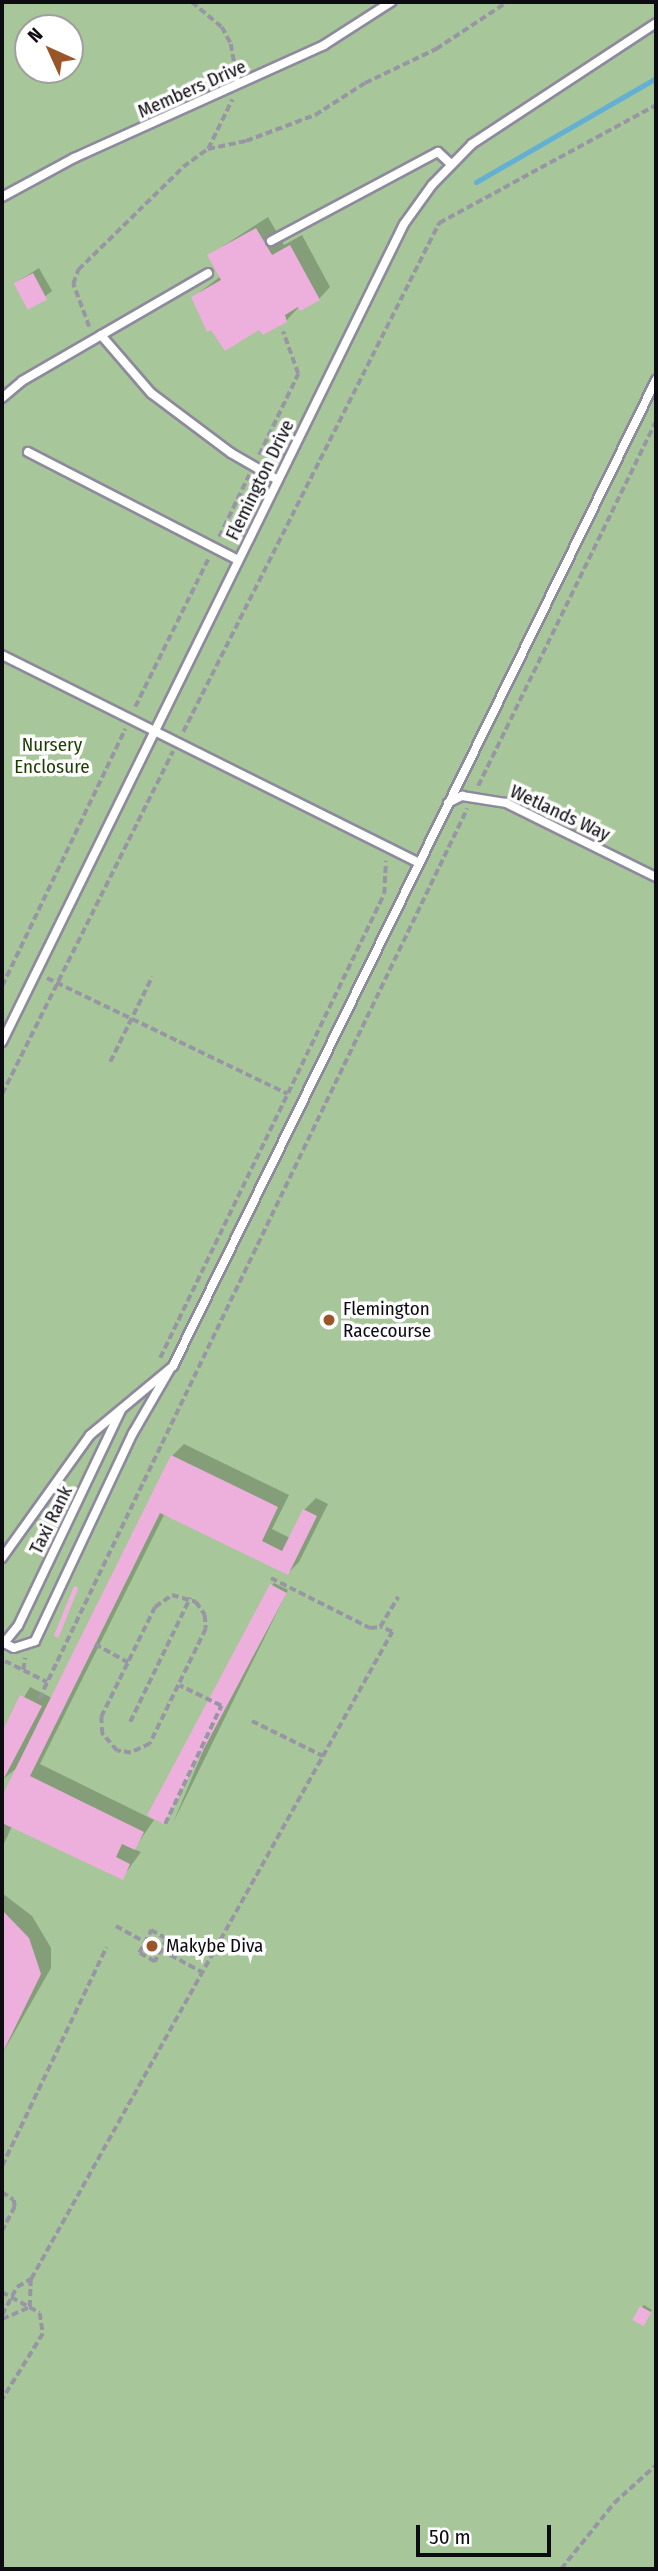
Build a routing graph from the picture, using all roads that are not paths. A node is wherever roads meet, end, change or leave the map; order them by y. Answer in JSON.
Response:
{"nodes":[{"id":1,"x":389,"y":2,"type":"edge"},
{"id":2,"x":656,"y":23,"type":"edge"},
{"id":3,"x":451,"y":164,"type":"junction"},
{"id":4,"x":2,"y":197,"type":"edge"},
{"id":5,"x":271,"y":241,"type":"dead end"},
{"id":6,"x":208,"y":274,"type":"dead end"},
{"id":7,"x":97,"y":337,"type":"junction"},
{"id":8,"x":656,"y":380,"type":"edge"},
{"id":9,"x":2,"y":398,"type":"edge"},
{"id":10,"x":28,"y":452,"type":"dead end"},
{"id":11,"x":278,"y":480,"type":"junction"},
{"id":12,"x":238,"y":560,"type":"junction"},
{"id":13,"x":2,"y":655,"type":"edge"},
{"id":14,"x":154,"y":733,"type":"junction"},
{"id":15,"x":448,"y":803,"type":"junction"},
{"id":16,"x":419,"y":863,"type":"junction"},
{"id":17,"x":656,"y":877,"type":"edge"},
{"id":18,"x":2,"y":1042,"type":"edge"},
{"id":19,"x":173,"y":1366,"type":"junction"},
{"id":20,"x":122,"y":1408,"type":"junction"},
{"id":21,"x":2,"y":1558,"type":"edge"},
{"id":22,"x":3,"y":1642,"type":"edge"}],
"edges":[{"from":1,"to":4,"type":"lane","name":"Members Drive"},
{"from":2,"to":3,"type":"lane","name":"Flemington Drive"},
{"from":3,"to":5,"type":"lane"},
{"from":3,"to":11,"type":"lane","name":"Flemington Drive"},
{"from":6,"to":7,"type":"lane"},
{"from":7,"to":9,"type":"lane"},
{"from":7,"to":11,"type":"lane"},
{"from":8,"to":15,"type":"lane"},
{"from":10,"to":12,"type":"lane"},
{"from":11,"to":12,"type":"lane","name":"Flemington Drive"},
{"from":12,"to":14,"type":"lane","name":"Flemington Drive"},
{"from":13,"to":14,"type":"lane"},
{"from":14,"to":16,"type":"lane"},
{"from":14,"to":18,"type":"lane","name":"Flemington Drive"},
{"from":15,"to":16,"type":"lane"},
{"from":15,"to":17,"type":"lane","name":"Wetlands Way"},
{"from":16,"to":19,"type":"lane"},
{"from":19,"to":20,"type":"lane"},
{"from":19,"to":22,"type":"lane"},
{"from":20,"to":21,"type":"lane"},
{"from":20,"to":22,"type":"lane","name":"Taxi Rank"}]}
